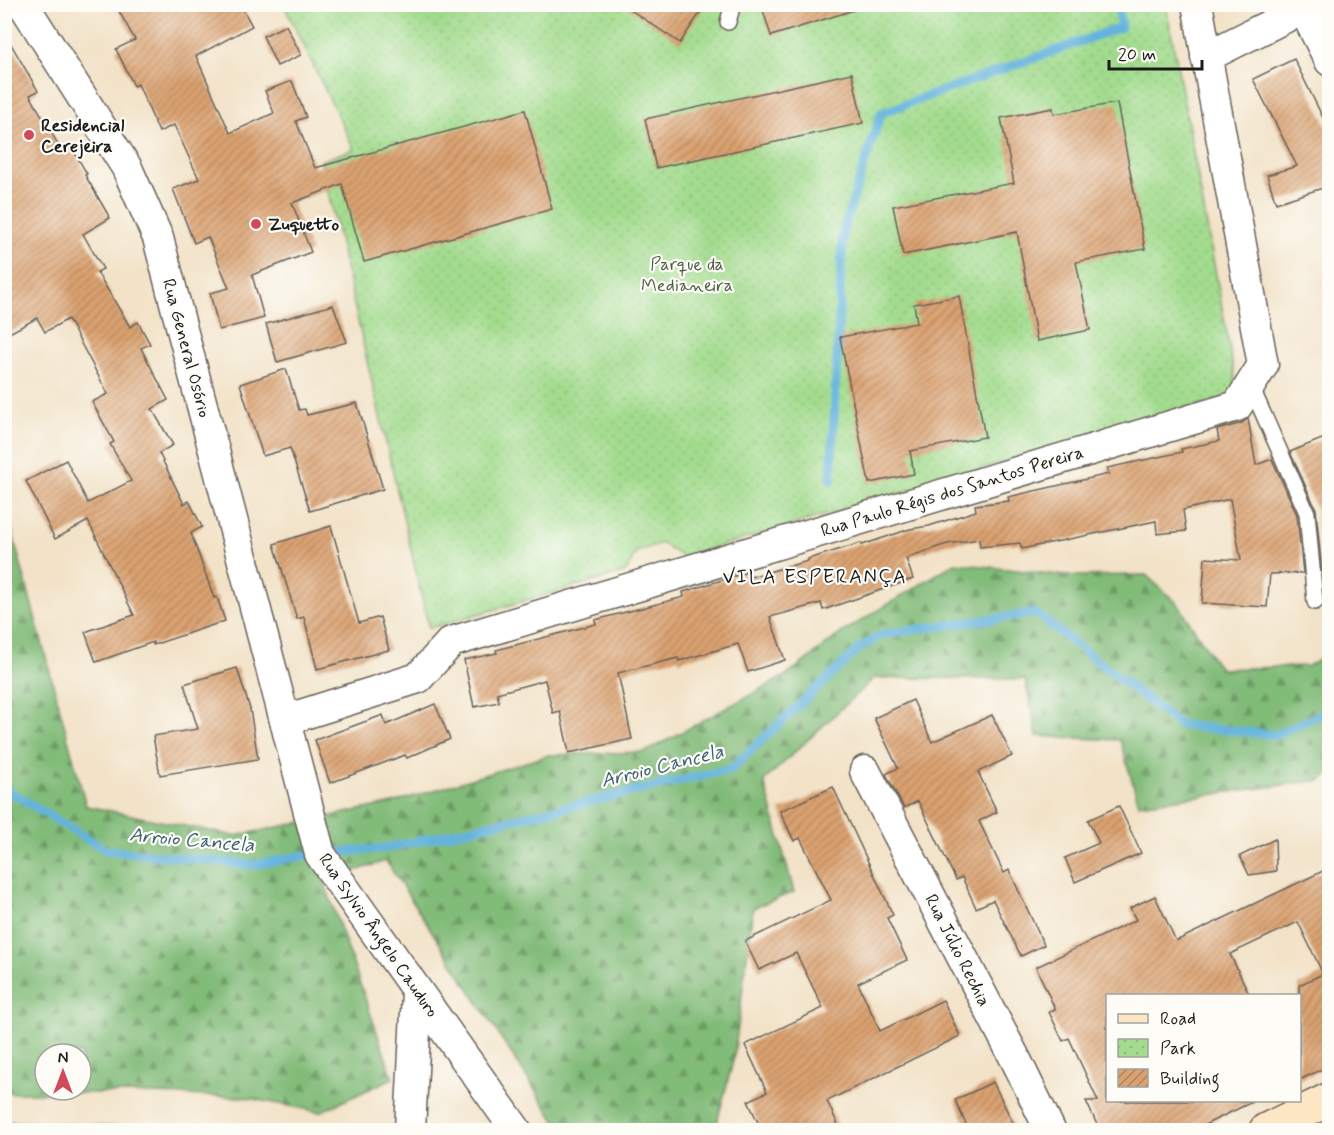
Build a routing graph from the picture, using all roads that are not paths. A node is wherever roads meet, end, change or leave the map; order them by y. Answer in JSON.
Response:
{"nodes":[{"id":1,"x":23,"y":4,"type":"edge"},
{"id":2,"x":733,"y":4,"type":"edge"},
{"id":3,"x":1197,"y":4,"type":"edge"},
{"id":4,"x":1305,"y":6,"type":"edge"},
{"id":5,"x":728,"y":22,"type":"dead end"},
{"id":6,"x":1206,"y":57,"type":"junction"},
{"id":7,"x":1329,"y":61,"type":"edge"},
{"id":8,"x":1250,"y":384,"type":"junction"},
{"id":9,"x":1315,"y":602,"type":"dead end"},
{"id":10,"x":285,"y":720,"type":"junction"},
{"id":11,"x":865,"y":771,"type":"dead end"},
{"id":12,"x":417,"y":992,"type":"junction"},
{"id":13,"x":1329,"y":1100,"type":"edge"},
{"id":14,"x":410,"y":1131,"type":"edge"},
{"id":15,"x":516,"y":1131,"type":"edge"},
{"id":16,"x":1050,"y":1131,"type":"edge"},
{"id":17,"x":1266,"y":1131,"type":"edge"}],
"edges":[{"from":1,"to":10,"type":"street","name":"Rua General Osório"},
{"from":2,"to":5,"type":"lane"},
{"from":3,"to":6,"type":"street","name":"Rua Paulo Régis dos Santos Pereira"},
{"from":4,"to":6,"type":"street"},
{"from":4,"to":7,"type":"street"},
{"from":6,"to":8,"type":"street","name":"Rua Paulo Régis dos Santos Pereira"},
{"from":8,"to":9,"type":"lane"},
{"from":8,"to":10,"type":"street","name":"Rua Paulo Régis dos Santos Pereira"},
{"from":10,"to":12,"type":"street","name":"Rua Sylvio Ângelo Cauduro"},
{"from":11,"to":16,"type":"street","name":"Rua Júlio Rechia"},
{"from":12,"to":14,"type":"street"},
{"from":12,"to":15,"type":"street","name":"Rua Sylvio Ângelo Cauduro"},
{"from":13,"to":17,"type":"street"}]}
